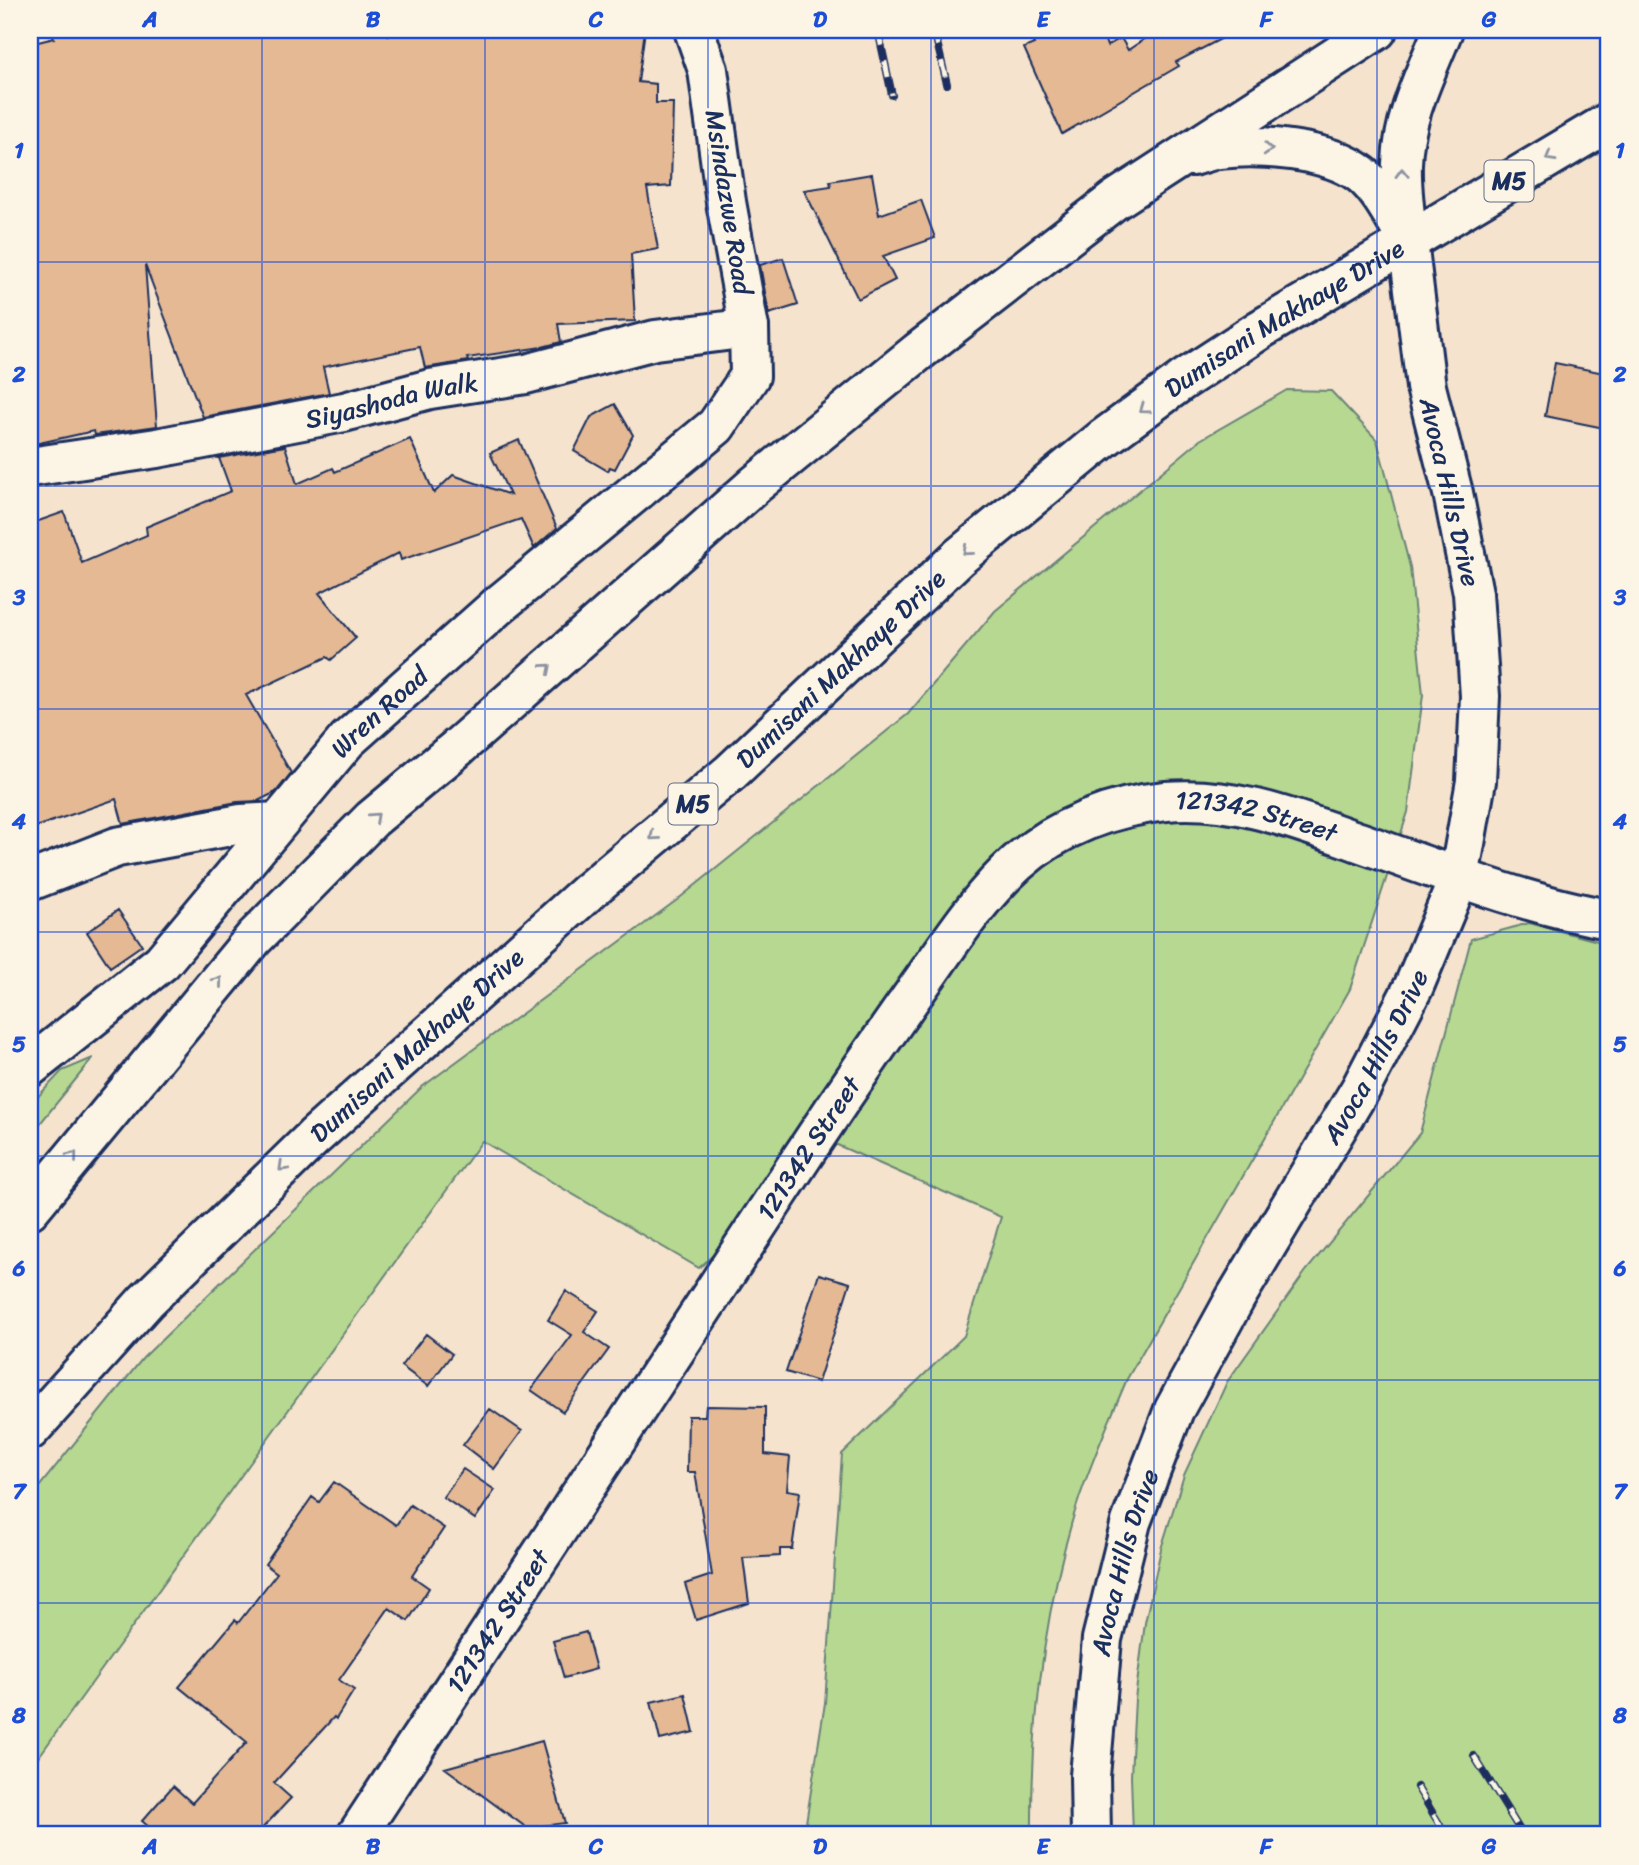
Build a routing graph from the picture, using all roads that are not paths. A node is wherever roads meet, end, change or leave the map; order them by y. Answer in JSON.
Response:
{"nodes":[{"id":1,"x":694,"y":30,"type":"edge"},
{"id":2,"x":1377,"y":30,"type":"edge"},
{"id":3,"x":1443,"y":30,"type":"edge"},
{"id":4,"x":1609,"y":122,"type":"edge"},
{"id":5,"x":1177,"y":161,"type":"junction"},
{"id":6,"x":1408,"y":241,"type":"junction"},
{"id":7,"x":749,"y":328,"type":"junction"},
{"id":8,"x":750,"y":376,"type":"joint"},
{"id":9,"x":30,"y":467,"type":"edge"},
{"id":10,"x":278,"y":822,"type":"junction"},
{"id":11,"x":1459,"y":878,"type":"junction"},
{"id":12,"x":30,"y":881,"type":"edge"},
{"id":13,"x":1609,"y":919,"type":"edge"},
{"id":14,"x":30,"y":1067,"type":"edge"},
{"id":15,"x":30,"y":1209,"type":"edge"},
{"id":16,"x":30,"y":1430,"type":"edge"},
{"id":17,"x":357,"y":1835,"type":"edge"},
{"id":18,"x":1091,"y":1835,"type":"edge"}],
"edges":[{"from":1,"to":7,"type":"street","name":"Msindazwe Road"},
{"from":2,"to":5,"type":"street"},
{"from":6,"to":3,"type":"street","name":"Avoca Hills Drive","one_way":true},
{"from":4,"to":6,"type":"street","name":"Dumisani Makhaye Drive","number":"M5","one_way":true},
{"from":5,"to":6,"type":"street","one_way":true},
{"from":15,"to":5,"type":"street","one_way":true},
{"from":6,"to":11,"type":"street","name":"Avoca Hills Drive"},
{"from":6,"to":16,"type":"street","name":"Dumisani Makhaye Drive","number":"M5","one_way":true},
{"from":7,"to":8,"type":"street","name":"Msindazwe Road"},
{"from":7,"to":9,"type":"street","name":"Siyashoda Walk"},
{"from":8,"to":10,"type":"street","name":"Wren Road"},
{"from":10,"to":12,"type":"street"},
{"from":10,"to":14,"type":"street","name":"Wren Road"},
{"from":11,"to":13,"type":"street","name":"121342 Street"},
{"from":11,"to":17,"type":"street","name":"121342 Street"},
{"from":11,"to":18,"type":"street","name":"Avoca Hills Drive"}]}
